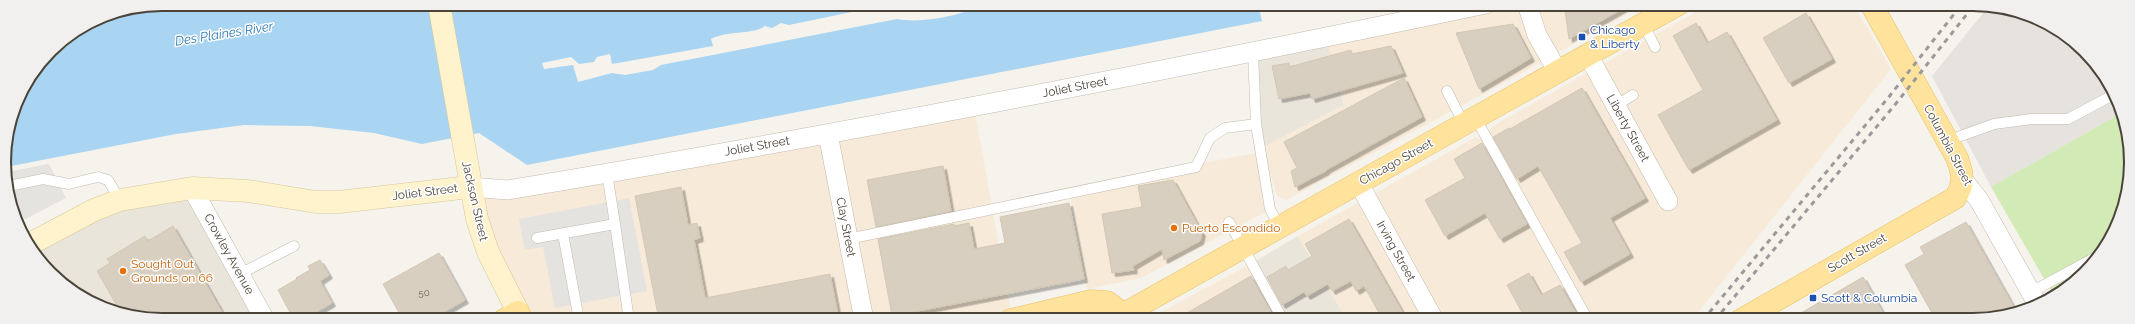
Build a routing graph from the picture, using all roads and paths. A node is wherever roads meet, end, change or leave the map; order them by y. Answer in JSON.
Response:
{"nodes":[{"id":1,"x":440,"y":11,"type":"edge"},
{"id":2,"x":1453,"y":11,"type":"edge"},
{"id":3,"x":1529,"y":11,"type":"edge"},
{"id":4,"x":1667,"y":11,"type":"edge"},
{"id":5,"x":1875,"y":11,"type":"edge"},
{"id":6,"x":1644,"y":25,"type":"junction"},
{"id":7,"x":1655,"y":47,"type":"dead end"},
{"id":8,"x":1253,"y":53,"type":"junction"},
{"id":9,"x":1588,"y":55,"type":"junction"},
{"id":10,"x":1558,"y":72,"type":"junction"},
{"id":11,"x":1447,"y":91,"type":"dead end"},
{"id":12,"x":1633,"y":95,"type":"dead end"},
{"id":13,"x":2109,"y":97,"type":"edge"},
{"id":14,"x":1615,"y":106,"type":"junction"},
{"id":15,"x":1470,"y":120,"type":"junction"},
{"id":16,"x":1256,"y":124,"type":"junction"},
{"id":17,"x":828,"y":134,"type":"junction"},
{"id":18,"x":1947,"y":141,"type":"junction"},
{"id":19,"x":607,"y":173,"type":"junction"},
{"id":20,"x":1963,"y":180,"type":"junction"},
{"id":21,"x":1358,"y":182,"type":"junction"},
{"id":22,"x":13,"y":185,"type":"edge"},
{"id":23,"x":470,"y":187,"type":"junction"},
{"id":24,"x":192,"y":188,"type":"junction"},
{"id":25,"x":120,"y":200,"type":"junction"},
{"id":26,"x":1668,"y":201,"type":"dead end"},
{"id":27,"x":1229,"y":222,"type":"dead end"},
{"id":28,"x":615,"y":224,"type":"junction"},
{"id":29,"x":1280,"y":228,"type":"junction"},
{"id":30,"x":563,"y":234,"type":"junction"},
{"id":31,"x":537,"y":238,"type":"dead end"},
{"id":32,"x":848,"y":239,"type":"junction"},
{"id":33,"x":34,"y":242,"type":"edge"},
{"id":34,"x":294,"y":246,"type":"dead end"},
{"id":35,"x":1243,"y":248,"type":"junction"},
{"id":36,"x":2081,"y":268,"type":"edge"},
{"id":37,"x":240,"y":274,"type":"junction"},
{"id":38,"x":2035,"y":298,"type":"edge"},
{"id":39,"x":261,"y":313,"type":"edge"},
{"id":40,"x":512,"y":313,"type":"edge"},
{"id":41,"x":578,"y":313,"type":"edge"},
{"id":42,"x":628,"y":313,"type":"edge"},
{"id":43,"x":863,"y":313,"type":"edge"},
{"id":44,"x":1045,"y":313,"type":"edge"},
{"id":45,"x":1117,"y":313,"type":"edge"},
{"id":46,"x":1130,"y":313,"type":"edge"},
{"id":47,"x":1278,"y":313,"type":"edge"},
{"id":48,"x":1427,"y":313,"type":"edge"},
{"id":49,"x":1584,"y":313,"type":"edge"},
{"id":50,"x":1752,"y":313,"type":"edge"}],
"edges":[{"from":1,"to":23,"type":"street","name":"Jackson Street"},
{"from":2,"to":8,"type":"street","name":"Joliet Street"},
{"from":3,"to":10,"type":"street"},
{"from":4,"to":6,"type":"main road","name":"Chicago Street"},
{"from":5,"to":18,"type":"main road","name":"Columbia Street"},
{"from":6,"to":7,"type":"lane"},
{"from":6,"to":9,"type":"main road","name":"Chicago Street"},
{"from":8,"to":16,"type":"lane"},
{"from":8,"to":17,"type":"street","name":"Joliet Street"},
{"from":9,"to":10,"type":"main road","name":"Chicago Street"},
{"from":9,"to":14,"type":"street","name":"Liberty Street"},
{"from":10,"to":15,"type":"main road","name":"Chicago Street"},
{"from":11,"to":15,"type":"lane"},
{"from":12,"to":14,"type":"lane"},
{"from":13,"to":18,"type":"lane"},
{"from":14,"to":26,"type":"street","name":"Liberty Street"},
{"from":15,"to":21,"type":"main road","name":"Chicago Street"},
{"from":15,"to":49,"type":"lane"},
{"from":16,"to":29,"type":"lane"},
{"from":16,"to":32,"type":"lane"},
{"from":17,"to":19,"type":"street","name":"Joliet Street"},
{"from":17,"to":32,"type":"street","name":"Clay Street"},
{"from":18,"to":20,"type":"main road","name":"Columbia Street"},
{"from":19,"to":23,"type":"street","name":"Joliet Street"},
{"from":19,"to":28,"type":"lane"},
{"from":20,"to":38,"type":"street","name":"Columbia Street"},
{"from":20,"to":50,"type":"main road","name":"Scott Street"},
{"from":21,"to":29,"type":"main road","name":"Chicago Street"},
{"from":21,"to":48,"type":"street","name":"Irving Street"},
{"from":22,"to":25,"type":"lane"},
{"from":23,"to":24,"type":"street","name":"Joliet Street"},
{"from":23,"to":40,"type":"street","name":"Jackson Street"},
{"from":24,"to":25,"type":"street","name":"Joliet Street"},
{"from":24,"to":37,"type":"street","name":"Crowley Avenue"},
{"from":25,"to":33,"type":"street","name":"Joliet Street"},
{"from":27,"to":35,"type":"lane"},
{"from":28,"to":30,"type":"lane"},
{"from":28,"to":42,"type":"lane"},
{"from":29,"to":35,"type":"main road","name":"Chicago Street"},
{"from":30,"to":31,"type":"lane"},
{"from":30,"to":41,"type":"lane"},
{"from":32,"to":43,"type":"street","name":"Clay Street"},
{"from":34,"to":37,"type":"lane"},
{"from":35,"to":46,"type":"main road","name":"Chicago Street"},
{"from":35,"to":47,"type":"lane"},
{"from":36,"to":38,"type":"lane"},
{"from":37,"to":39,"type":"street","name":"Crowley Avenue"},
{"from":44,"to":45,"type":"main road"}]}
